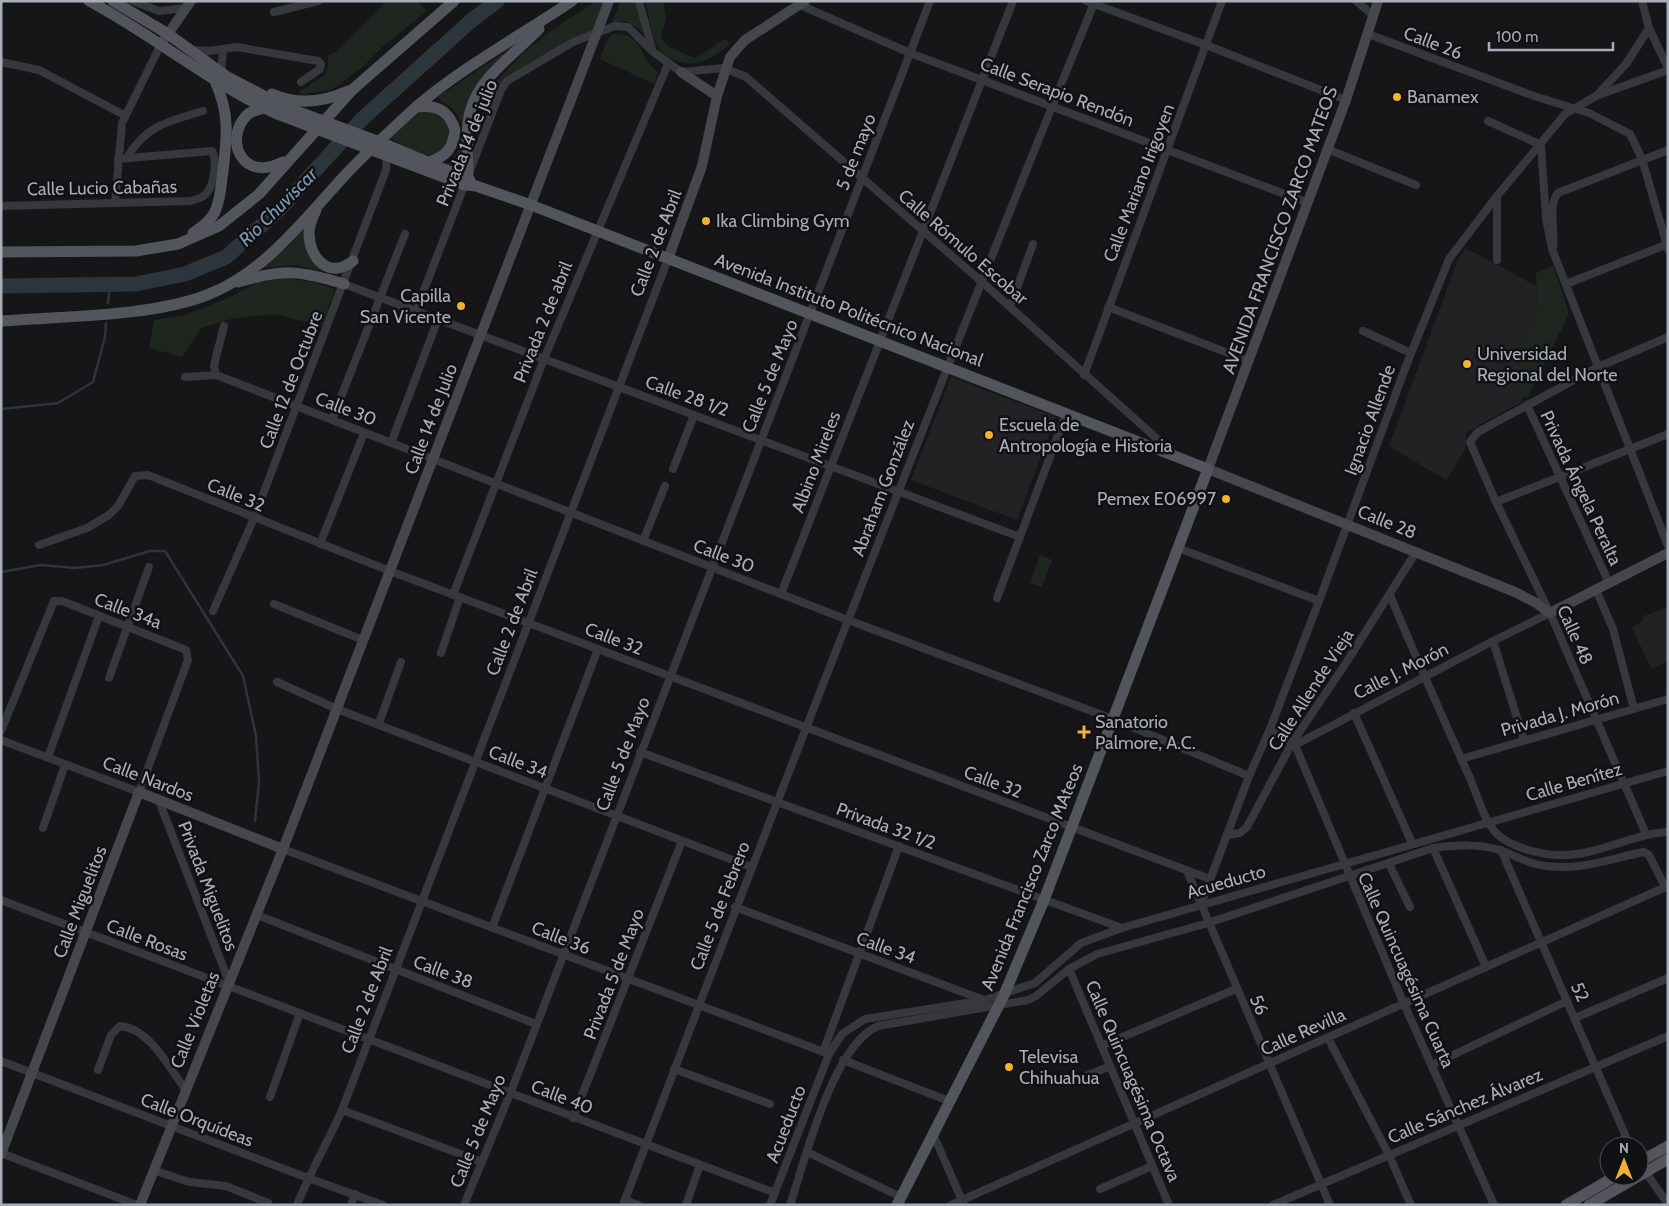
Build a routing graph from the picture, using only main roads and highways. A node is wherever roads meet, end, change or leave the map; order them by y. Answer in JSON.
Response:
{"nodes":[{"id":1,"x":89,"y":1,"type":"edge"},
{"id":2,"x":113,"y":1,"type":"edge"},
{"id":3,"x":454,"y":1,"type":"edge"},
{"id":4,"x":572,"y":1,"type":"edge"},
{"id":5,"x":554,"y":13,"type":"junction"},
{"id":6,"x":221,"y":77,"type":"junction"},
{"id":7,"x":352,"y":90,"type":"junction"},
{"id":8,"x":417,"y":107,"type":"junction"},
{"id":9,"x":264,"y":108,"type":"junction"},
{"id":10,"x":384,"y":151,"type":"junction"},
{"id":11,"x":289,"y":159,"type":"junction"},
{"id":12,"x":429,"y":162,"type":"junction"},
{"id":13,"x":470,"y":183,"type":"junction"},
{"id":14,"x":320,"y":202,"type":"junction"},
{"id":15,"x":178,"y":244,"type":"junction"},
{"id":16,"x":1,"y":252,"type":"edge"},
{"id":17,"x":353,"y":261,"type":"road end"},
{"id":18,"x":231,"y":284,"type":"junction"},
{"id":19,"x":344,"y":284,"type":"road end"},
{"id":20,"x":1,"y":321,"type":"edge"},
{"id":21,"x":1208,"y":469,"type":"joint"},
{"id":22,"x":1668,"y":1146,"type":"edge"},
{"id":23,"x":1668,"y":1159,"type":"edge"},
{"id":24,"x":1649,"y":1161,"type":"edge"},
{"id":25,"x":1649,"y":1165,"type":"edge"},
{"id":26,"x":1599,"y":1186,"type":"edge"},
{"id":27,"x":1615,"y":1186,"type":"edge"},
{"id":28,"x":899,"y":1201,"type":"edge"},
{"id":29,"x":1566,"y":1205,"type":"edge"},
{"id":30,"x":1589,"y":1205,"type":"edge"}],
"edges":[{"from":1,"to":6,"type":"main road","name":"Avenida Instituto Politécnico Nacional"},
{"from":2,"to":6,"type":"main road","name":"Avenida Instituto Politécnico Nacional"},
{"from":3,"to":7,"type":"main road"},
{"from":4,"to":5,"type":"main road"},
{"from":5,"to":8,"type":"main road"},
{"from":5,"to":13,"type":"main road"},
{"from":6,"to":7,"type":"main road"},
{"from":6,"to":9,"type":"main road","name":"Avenida Instituto Politécnico Nacional"},
{"from":6,"to":10,"type":"main road","name":"Avenida Instituto Politécnico Nacional","bridge":true},
{"from":6,"to":15,"type":"main road"},
{"from":7,"to":11,"type":"main road"},
{"from":8,"to":12,"type":"main road"},
{"from":8,"to":14,"type":"main road"},
{"from":9,"to":10,"type":"main road","name":"Avenida Instituto Politécnico Nacional","bridge":true},
{"from":9,"to":11,"type":"main road"},
{"from":10,"to":12,"type":"main road","name":"Avenida Instituto Politécnico Nacional"},
{"from":10,"to":13,"type":"main road","name":"Avenida Instituto Politécnico Nacional"},
{"from":11,"to":15,"type":"main road"},
{"from":12,"to":13,"type":"main road","name":"Avenida Instituto Politécnico Nacional"},
{"from":13,"to":21,"type":"main road","name":"Avenida Instituto Politécnico Nacional"},
{"from":14,"to":17,"type":"main road"},
{"from":14,"to":18,"type":"main road"},
{"from":15,"to":16,"type":"main road"},
{"from":18,"to":19,"type":"main road"},
{"from":18,"to":20,"type":"main road"},
{"from":21,"to":28,"type":"main road","name":"Avenida Francisco Zarco MAteos"},
{"from":22,"to":24,"type":"main road"},
{"from":23,"to":25,"type":"main road"},
{"from":26,"to":29,"type":"main road"},
{"from":27,"to":30,"type":"main road"}]}
